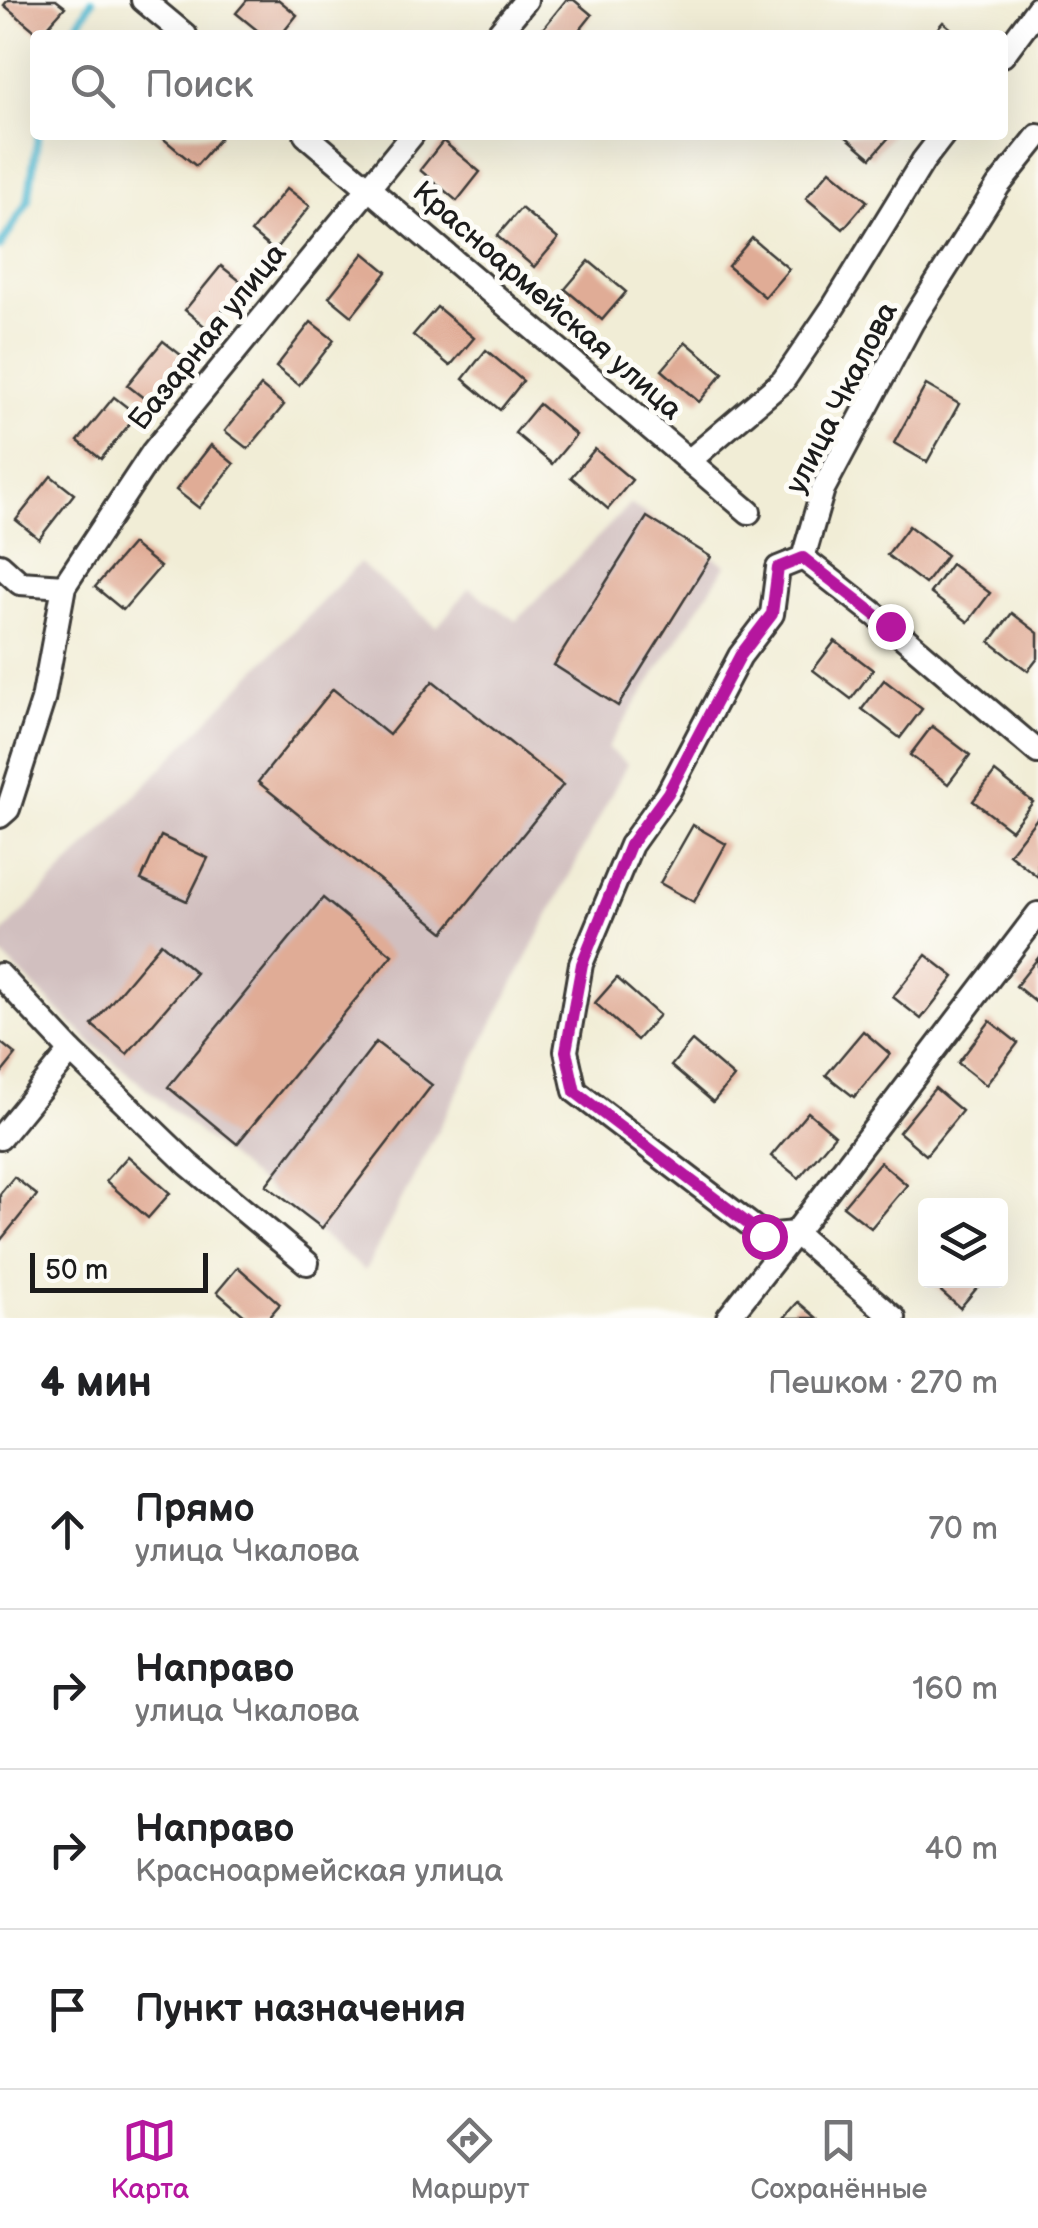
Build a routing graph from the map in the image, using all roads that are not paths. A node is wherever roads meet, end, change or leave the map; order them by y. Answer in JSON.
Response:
{"nodes":[{"id":1,"x":143,"y":0,"type":"edge"},
{"id":2,"x":526,"y":0,"type":"edge"},
{"id":3,"x":1030,"y":0,"type":"edge"},
{"id":4,"x":1038,"y":7,"type":"edge"},
{"id":5,"x":180,"y":30,"type":"edge"},
{"id":6,"x":501,"y":30,"type":"edge"},
{"id":7,"x":1008,"y":47,"type":"edge"},
{"id":8,"x":1038,"y":136,"type":"edge"},
{"id":9,"x":312,"y":140,"type":"edge"},
{"id":10,"x":408,"y":140,"type":"edge"},
{"id":11,"x":939,"y":140,"type":"edge"},
{"id":12,"x":368,"y":187,"type":"junction"},
{"id":13,"x":689,"y":461,"type":"junction"},
{"id":14,"x":749,"y":512,"type":"dead end"},
{"id":15,"x":803,"y":558,"type":"junction"},
{"id":16,"x":0,"y":565,"type":"edge"},
{"id":17,"x":64,"y":586,"type":"junction"},
{"id":18,"x":1038,"y":752,"type":"edge"},
{"id":19,"x":0,"y":816,"type":"edge"},
{"id":20,"x":1038,"y":914,"type":"edge"},
{"id":21,"x":0,"y":975,"type":"edge"},
{"id":22,"x":70,"y":1051,"type":"junction"},
{"id":23,"x":0,"y":1138,"type":"edge"},
{"id":24,"x":795,"y":1233,"type":"junction"},
{"id":25,"x":307,"y":1263,"type":"dead end"},
{"id":26,"x":728,"y":1318,"type":"edge"},
{"id":27,"x":894,"y":1318,"type":"edge"}],
"edges":[{"from":1,"to":5,"type":"street"},
{"from":2,"to":6,"type":"street"},
{"from":3,"to":4,"type":"street"},
{"from":4,"to":7,"type":"street"},
{"from":8,"to":15,"type":"street","name":"улица Чкалова"},
{"from":9,"to":12,"type":"street","name":"Красноармейская улица"},
{"from":10,"to":12,"type":"street","name":"Базарная улица"},
{"from":11,"to":13,"type":"street"},
{"from":12,"to":13,"type":"street","name":"Красноармейская улица"},
{"from":12,"to":17,"type":"street","name":"Базарная улица"},
{"from":13,"to":14,"type":"street","name":"Красноармейская улица"},
{"from":15,"to":18,"type":"street"},
{"from":15,"to":24,"type":"street","name":"улица Чкалова"},
{"from":16,"to":17,"type":"street"},
{"from":17,"to":19,"type":"street"},
{"from":20,"to":24,"type":"street"},
{"from":21,"to":22,"type":"street"},
{"from":22,"to":23,"type":"street"},
{"from":22,"to":25,"type":"street"},
{"from":24,"to":26,"type":"street"},
{"from":24,"to":27,"type":"street"}]}
